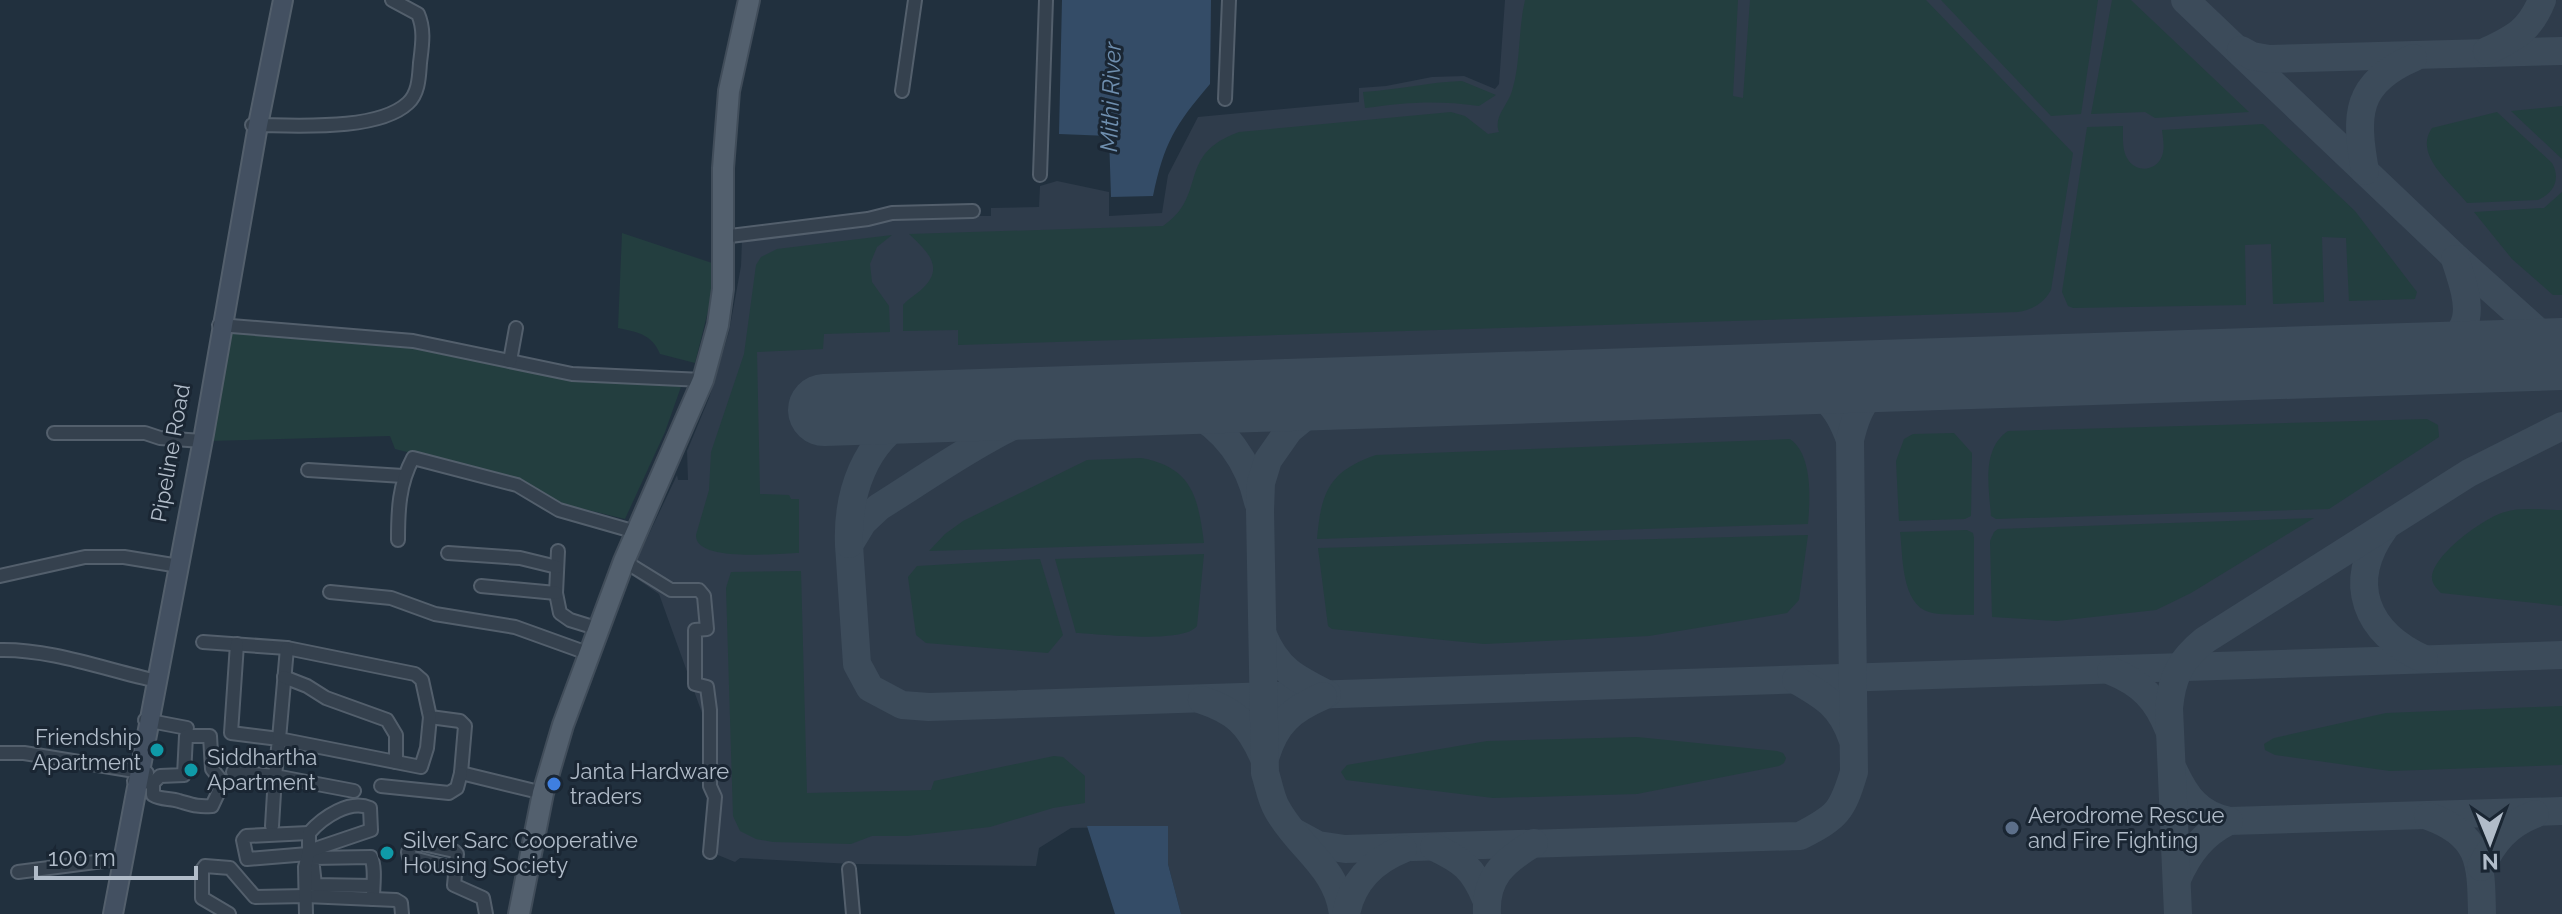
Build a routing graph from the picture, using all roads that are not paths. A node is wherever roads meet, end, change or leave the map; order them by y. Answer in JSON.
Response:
{"nodes":[{"id":1,"x":276,"y":0,"type":"edge"},
{"id":2,"x":283,"y":0,"type":"edge"},
{"id":3,"x":392,"y":0,"type":"edge"},
{"id":4,"x":749,"y":0,"type":"edge"},
{"id":5,"x":915,"y":0,"type":"edge"},
{"id":6,"x":1046,"y":0,"type":"edge"},
{"id":7,"x":1229,"y":0,"type":"edge"},
{"id":8,"x":902,"y":91,"type":"dead end"},
{"id":9,"x":1225,"y":99,"type":"dead end"},
{"id":10,"x":255,"y":125,"type":"junction"},
{"id":11,"x":1040,"y":175,"type":"dead end"},
{"id":12,"x":973,"y":211,"type":"dead end"},
{"id":13,"x":722,"y":237,"type":"junction"},
{"id":14,"x":221,"y":325,"type":"junction"},
{"id":15,"x":516,"y":328,"type":"dead end"},
{"id":16,"x":510,"y":361,"type":"junction"},
{"id":17,"x":703,"y":380,"type":"junction"},
{"id":18,"x":54,"y":433,"type":"dead end"},
{"id":19,"x":199,"y":441,"type":"junction"},
{"id":20,"x":308,"y":470,"type":"dead end"},
{"id":21,"x":403,"y":476,"type":"junction"},
{"id":22,"x":636,"y":532,"type":"junction"},
{"id":23,"x":398,"y":540,"type":"dead end"},
{"id":24,"x":558,"y":551,"type":"dead end"},
{"id":25,"x":448,"y":553,"type":"dead end"},
{"id":26,"x":624,"y":561,"type":"junction"},
{"id":27,"x":176,"y":566,"type":"junction"},
{"id":28,"x":557,"y":567,"type":"junction"},
{"id":29,"x":0,"y":576,"type":"edge"},
{"id":30,"x":481,"y":586,"type":"dead end"},
{"id":31,"x":330,"y":592,"type":"dead end"},
{"id":32,"x":556,"y":593,"type":"junction"},
{"id":33,"x":599,"y":629,"type":"junction"},
{"id":34,"x":203,"y":642,"type":"dead end"},
{"id":35,"x":237,"y":644,"type":"junction"},
{"id":36,"x":287,"y":648,"type":"junction"},
{"id":37,"x":0,"y":650,"type":"edge"},
{"id":38,"x":590,"y":654,"type":"junction"},
{"id":39,"x":284,"y":677,"type":"junction"},
{"id":40,"x":154,"y":680,"type":"junction"},
{"id":41,"x":430,"y":717,"type":"junction"},
{"id":42,"x":147,"y":720,"type":"junction"},
{"id":43,"x":187,"y":728,"type":"dead end"},
{"id":44,"x":279,"y":739,"type":"junction"},
{"id":45,"x":0,"y":753,"type":"edge"},
{"id":46,"x":396,"y":762,"type":"junction"},
{"id":47,"x":163,"y":770,"type":"dead end"},
{"id":48,"x":233,"y":772,"type":"dead end"},
{"id":49,"x":461,"y":773,"type":"junction"},
{"id":50,"x":275,"y":776,"type":"junction"},
{"id":51,"x":140,"y":778,"type":"junction"},
{"id":52,"x":381,"y":786,"type":"dead end"},
{"id":53,"x":354,"y":791,"type":"dead end"},
{"id":54,"x":543,"y":793,"type":"junction"},
{"id":55,"x":272,"y":826,"type":"dead end"},
{"id":56,"x":309,"y":833,"type":"junction"},
{"id":57,"x":710,"y":852,"type":"dead end"},
{"id":58,"x":309,"y":853,"type":"junction"},
{"id":59,"x":122,"y":859,"type":"junction"},
{"id":60,"x":455,"y":869,"type":"dead end"},
{"id":61,"x":849,"y":869,"type":"dead end"},
{"id":62,"x":18,"y":872,"type":"dead end"},
{"id":63,"x":309,"y":872,"type":"junction"},
{"id":64,"x":373,"y":892,"type":"junction"},
{"id":65,"x":306,"y":896,"type":"junction"},
{"id":66,"x":106,"y":914,"type":"edge"},
{"id":67,"x":113,"y":914,"type":"edge"},
{"id":68,"x":229,"y":914,"type":"edge"},
{"id":69,"x":306,"y":914,"type":"edge"},
{"id":70,"x":402,"y":914,"type":"edge"},
{"id":71,"x":486,"y":914,"type":"edge"},
{"id":72,"x":519,"y":914,"type":"edge"},
{"id":73,"x":853,"y":914,"type":"edge"}],
"edges":[{"from":1,"to":10,"type":"street","name":"Pipeline Road"},
{"from":2,"to":10,"type":"street"},
{"from":3,"to":10,"type":"street"},
{"from":4,"to":13,"type":"main road"},
{"from":5,"to":8,"type":"street"},
{"from":6,"to":11,"type":"street"},
{"from":7,"to":9,"type":"street"},
{"from":10,"to":14,"type":"street","name":"Pipeline Road"},
{"from":12,"to":13,"type":"street"},
{"from":13,"to":17,"type":"main road"},
{"from":14,"to":16,"type":"street"},
{"from":14,"to":19,"type":"street","name":"Pipeline Road"},
{"from":15,"to":16,"type":"street"},
{"from":16,"to":17,"type":"street"},
{"from":17,"to":22,"type":"main road"},
{"from":18,"to":19,"type":"street"},
{"from":19,"to":27,"type":"street","name":"Pipeline Road"},
{"from":20,"to":21,"type":"street"},
{"from":21,"to":22,"type":"street"},
{"from":21,"to":23,"type":"street"},
{"from":22,"to":26,"type":"main road"},
{"from":24,"to":28,"type":"street"},
{"from":25,"to":28,"type":"street"},
{"from":26,"to":33,"type":"main road"},
{"from":26,"to":57,"type":"street"},
{"from":27,"to":29,"type":"street"},
{"from":27,"to":40,"type":"street","name":"Pipeline Road"},
{"from":28,"to":32,"type":"street"},
{"from":30,"to":32,"type":"street"},
{"from":31,"to":38,"type":"street"},
{"from":32,"to":33,"type":"street"},
{"from":33,"to":38,"type":"main road"},
{"from":34,"to":35,"type":"street"},
{"from":35,"to":36,"type":"street"},
{"from":35,"to":44,"type":"street"},
{"from":36,"to":39,"type":"street"},
{"from":36,"to":41,"type":"street"},
{"from":37,"to":40,"type":"street"},
{"from":38,"to":54,"type":"main road"},
{"from":39,"to":44,"type":"street"},
{"from":39,"to":46,"type":"street"},
{"from":40,"to":42,"type":"street","name":"Pipeline Road"},
{"from":41,"to":46,"type":"street"},
{"from":41,"to":49,"type":"street"},
{"from":42,"to":43,"type":"street"},
{"from":42,"to":51,"type":"street","name":"Pipeline Road"},
{"from":44,"to":46,"type":"street"},
{"from":44,"to":50,"type":"street"},
{"from":45,"to":51,"type":"street"},
{"from":47,"to":51,"type":"street"},
{"from":48,"to":50,"type":"street"},
{"from":49,"to":52,"type":"street"},
{"from":49,"to":54,"type":"street"},
{"from":50,"to":53,"type":"street"},
{"from":50,"to":55,"type":"street"},
{"from":51,"to":51,"type":"street"},
{"from":51,"to":59,"type":"street","name":"Pipeline Road"},
{"from":54,"to":72,"type":"main road"},
{"from":56,"to":58,"type":"street"},
{"from":56,"to":58,"type":"street"},
{"from":56,"to":58,"type":"street"},
{"from":58,"to":63,"type":"street"},
{"from":59,"to":62,"type":"street"},
{"from":59,"to":66,"type":"street","name":"Pipeline Road"},
{"from":59,"to":67,"type":"street"},
{"from":60,"to":71,"type":"street"},
{"from":61,"to":73,"type":"street"},
{"from":63,"to":64,"type":"street"},
{"from":63,"to":64,"type":"street"},
{"from":63,"to":65,"type":"street"},
{"from":64,"to":65,"type":"street"},
{"from":64,"to":70,"type":"street"},
{"from":65,"to":68,"type":"street"},
{"from":65,"to":69,"type":"street"}]}
